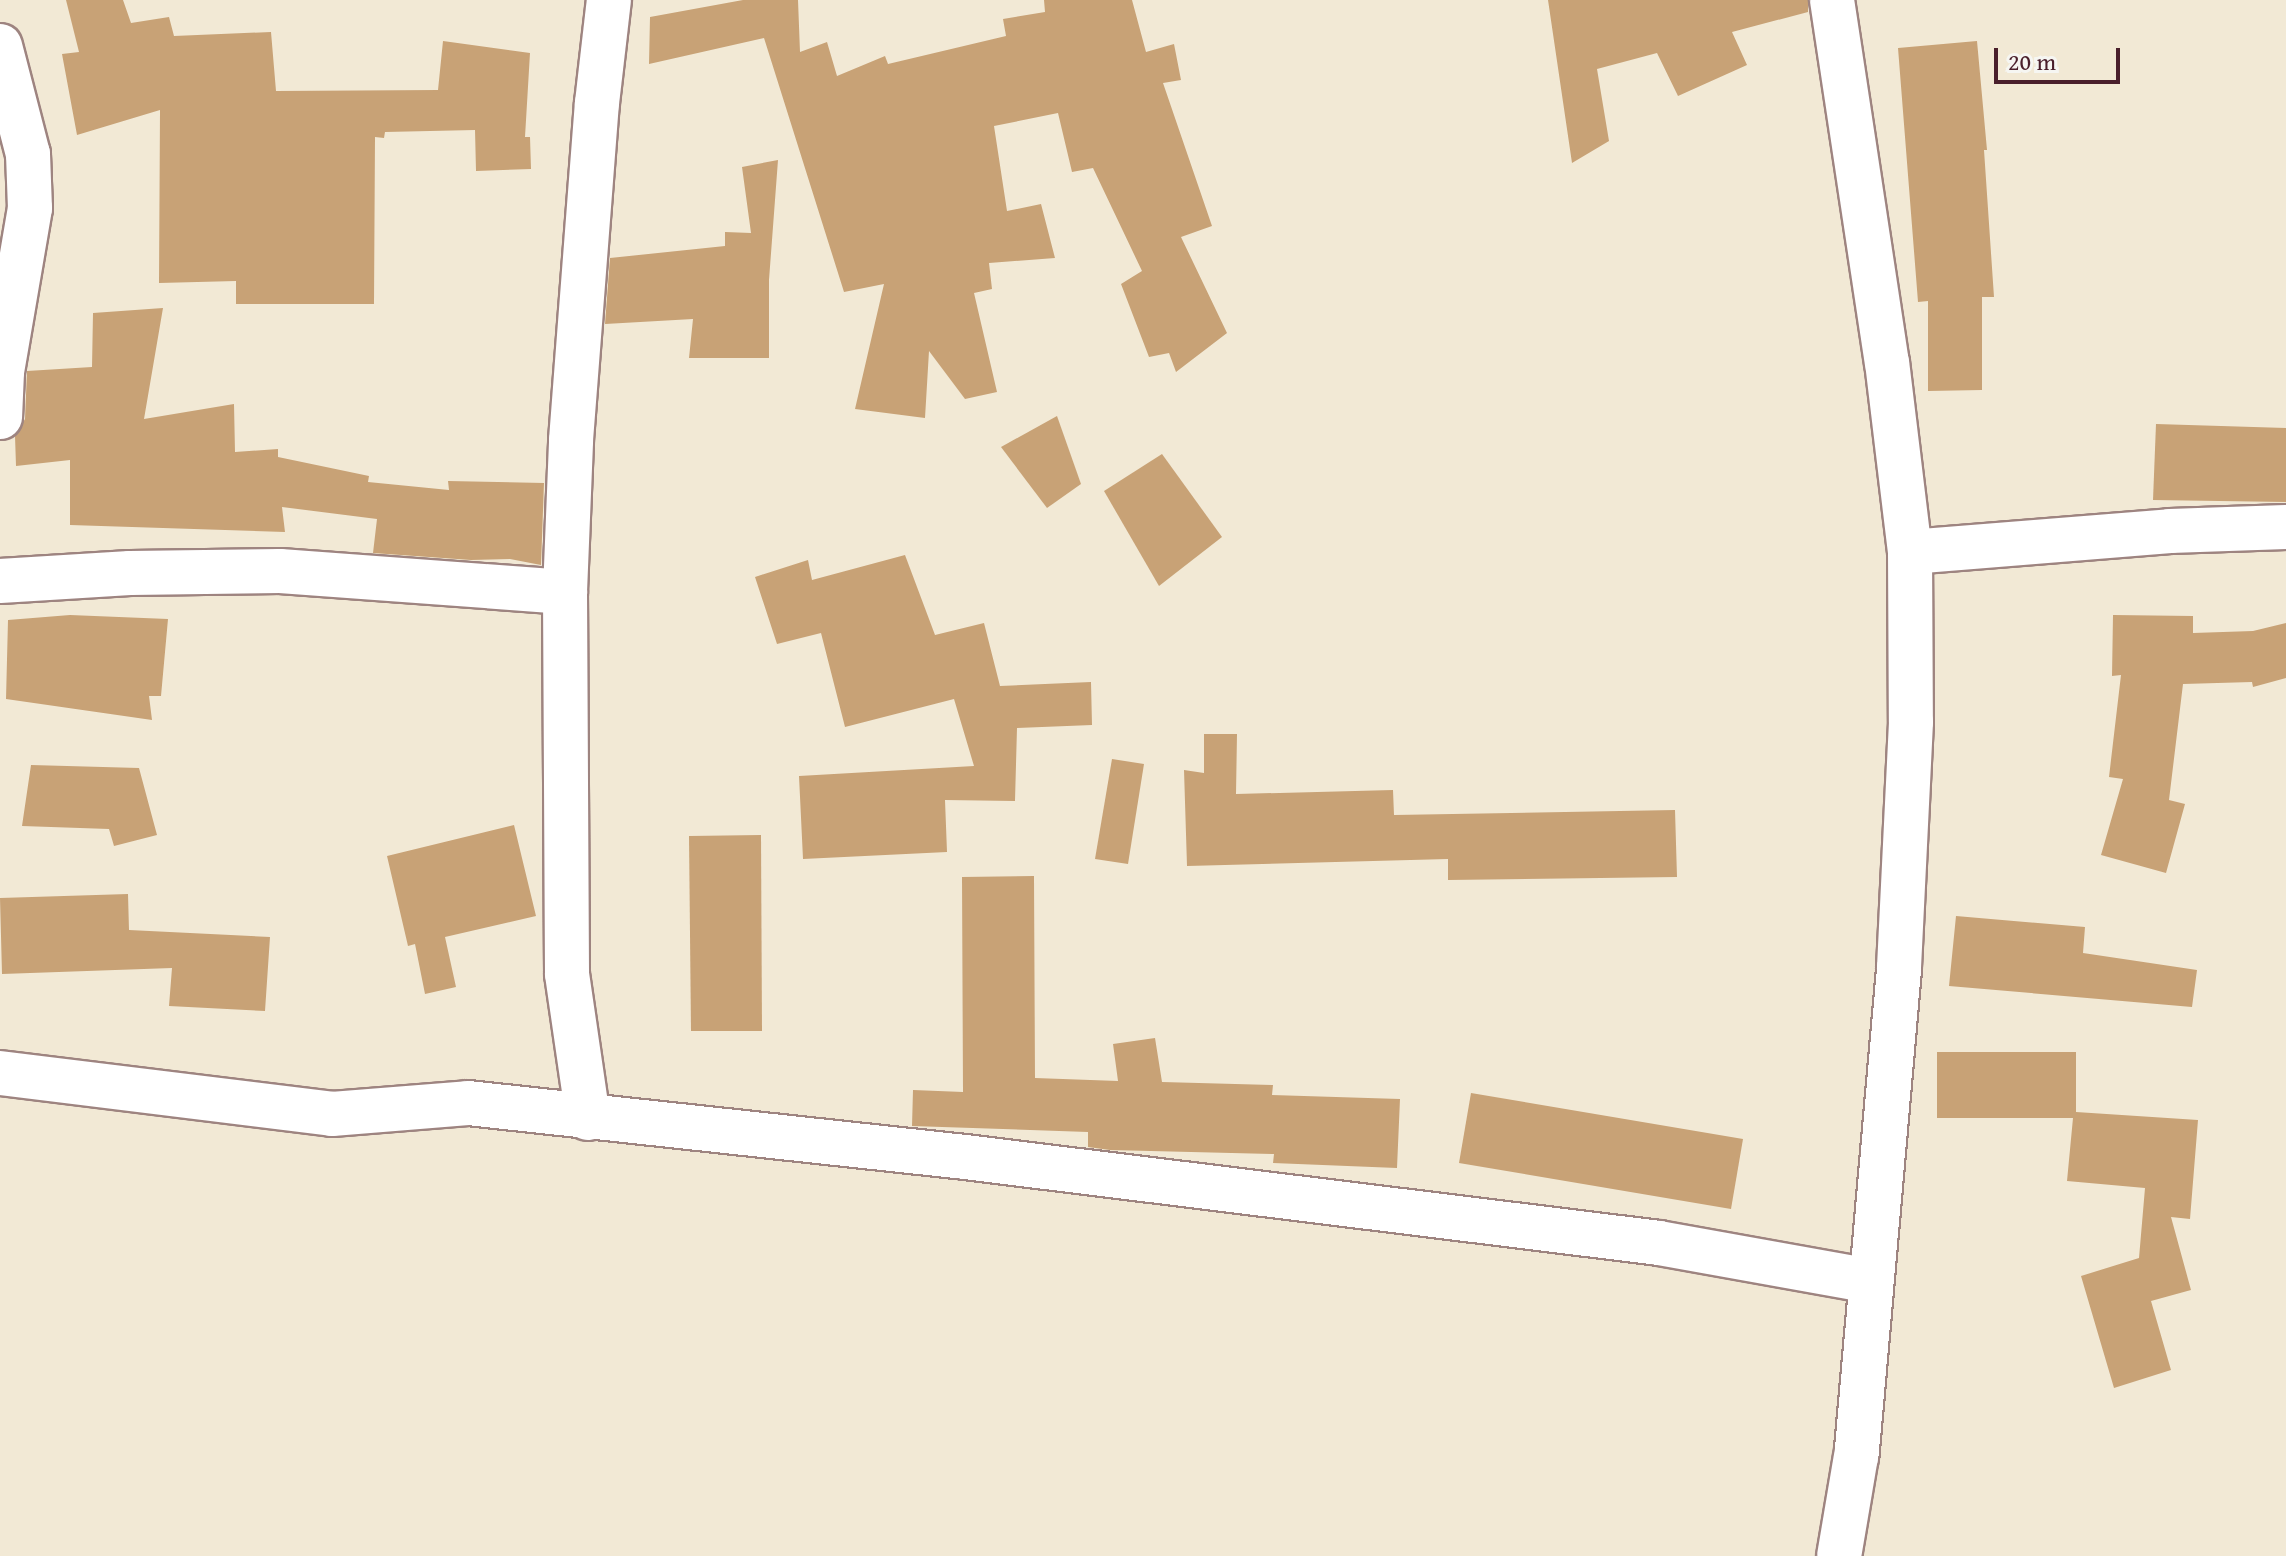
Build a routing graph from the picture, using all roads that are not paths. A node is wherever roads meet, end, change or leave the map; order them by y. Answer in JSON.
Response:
{"nodes":[{"id":1,"x":609,"y":0,"type":"edge"},
{"id":2,"x":1832,"y":0,"type":"edge"},
{"id":3,"x":0,"y":46,"type":"edge"},
{"id":4,"x":0,"y":417,"type":"edge"},
{"id":5,"x":2286,"y":527,"type":"edge"},
{"id":6,"x":1910,"y":552,"type":"junction"},
{"id":7,"x":0,"y":581,"type":"edge"},
{"id":8,"x":565,"y":592,"type":"junction"},
{"id":9,"x":0,"y":1073,"type":"edge"},
{"id":10,"x":588,"y":1118,"type":"junction"},
{"id":11,"x":1871,"y":1281,"type":"junction"},
{"id":12,"x":1839,"y":1556,"type":"edge"}],
"edges":[{"from":1,"to":8,"type":"street"},
{"from":2,"to":6,"type":"street"},
{"from":3,"to":4,"type":"street"},
{"from":5,"to":6,"type":"street"},
{"from":6,"to":11,"type":"street"},
{"from":7,"to":8,"type":"street"},
{"from":8,"to":10,"type":"street"},
{"from":9,"to":10,"type":"street"},
{"from":10,"to":11,"type":"street"},
{"from":11,"to":12,"type":"street"}]}
